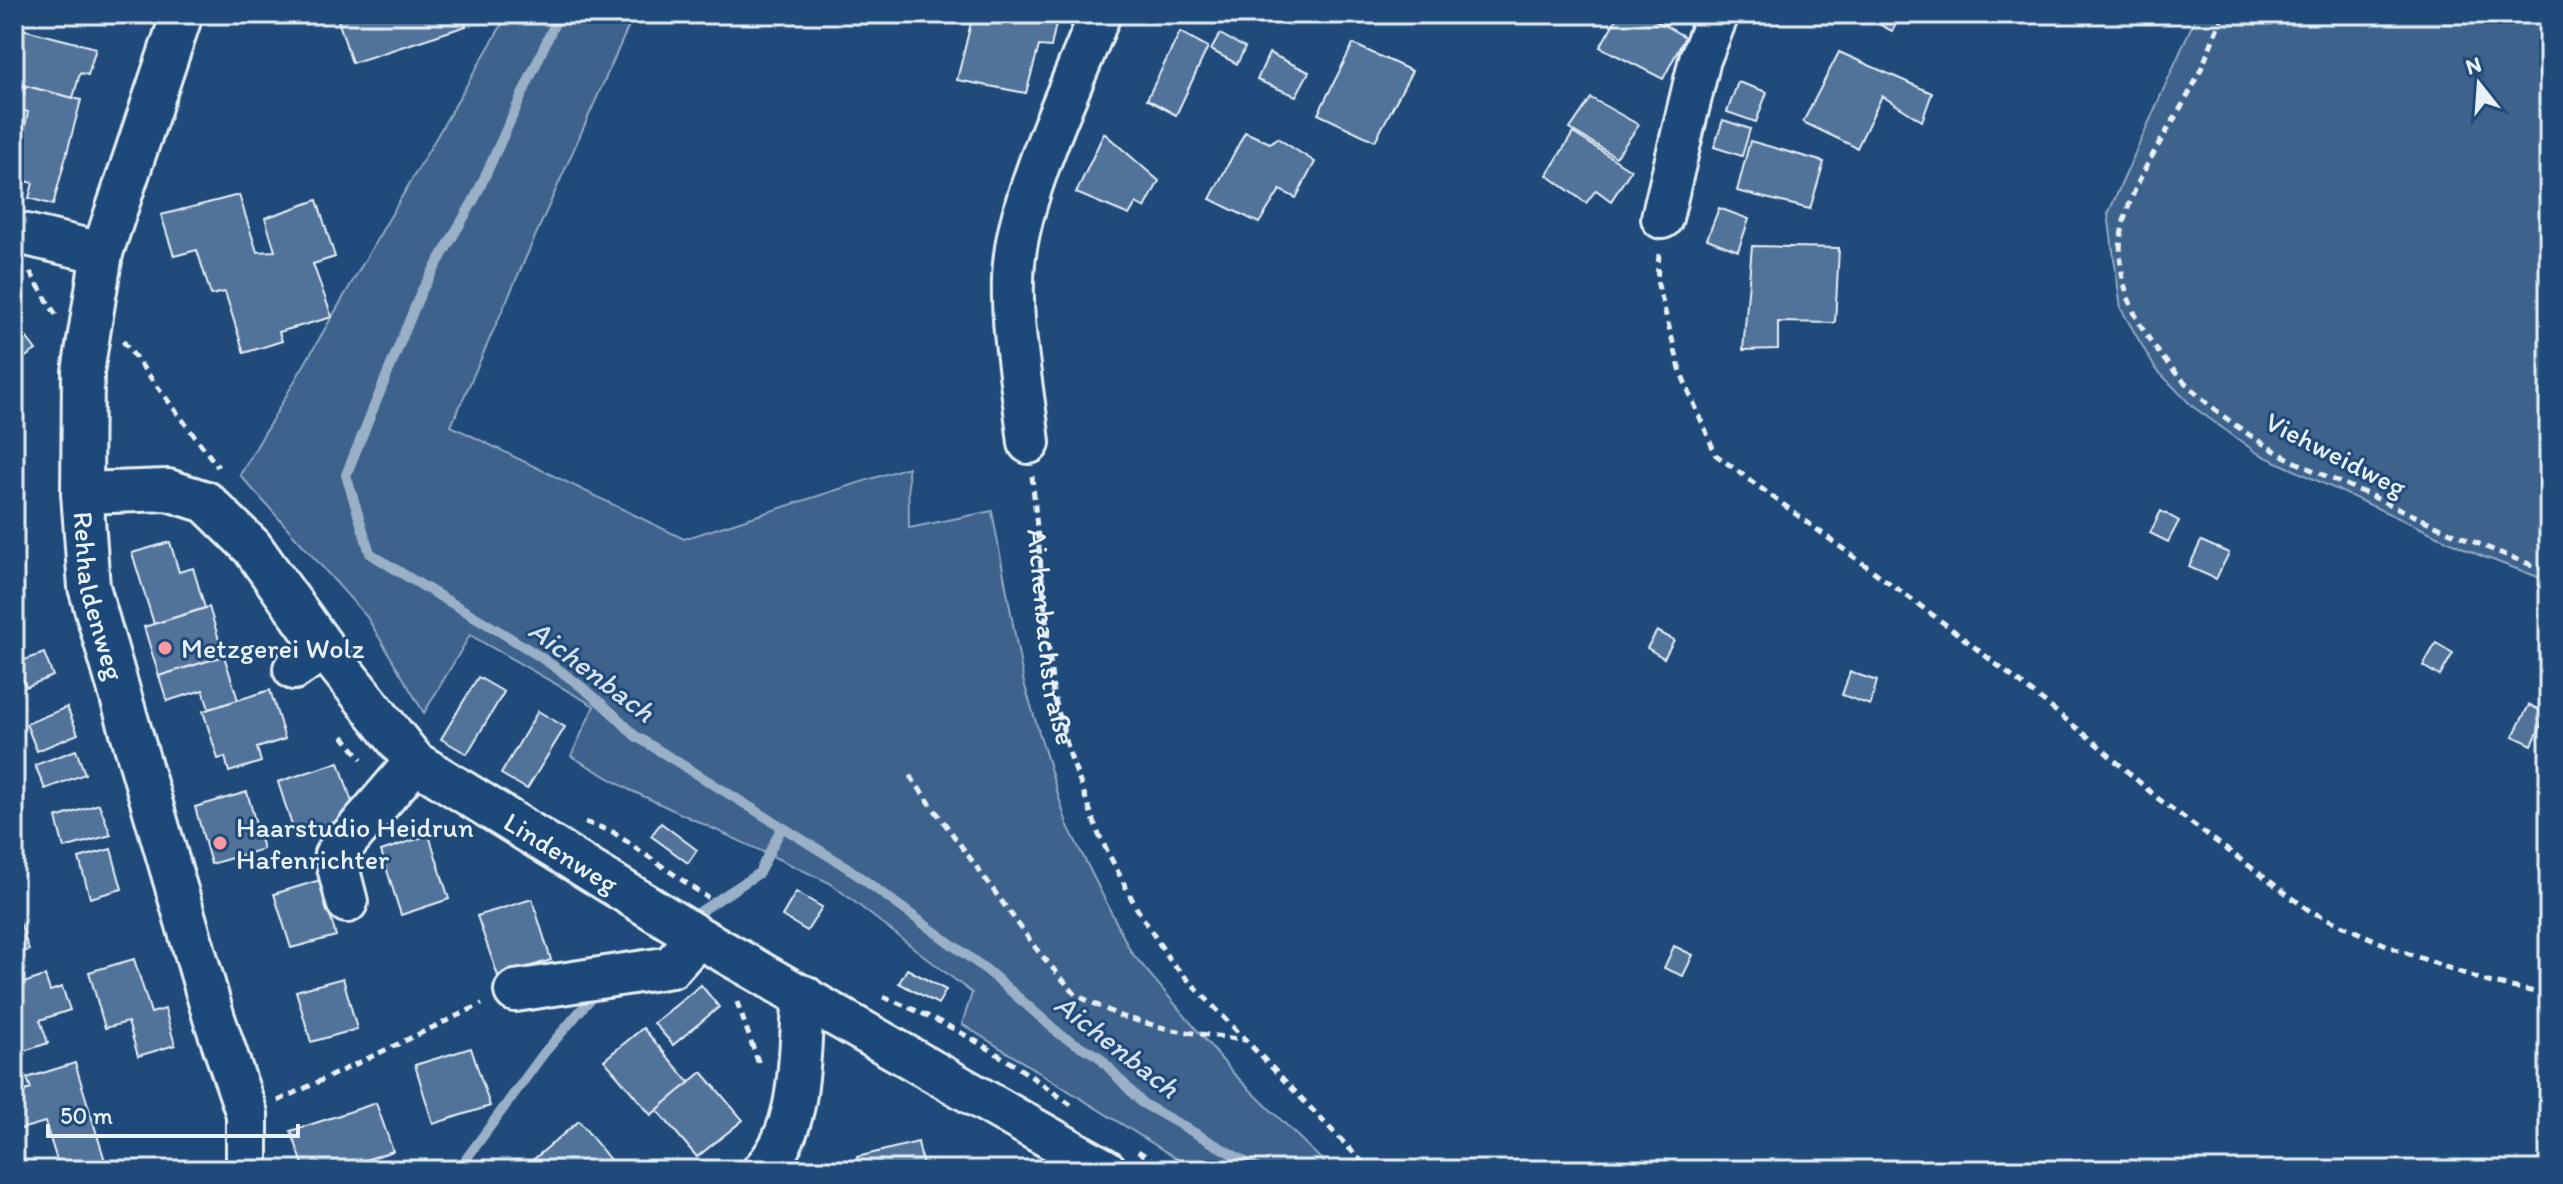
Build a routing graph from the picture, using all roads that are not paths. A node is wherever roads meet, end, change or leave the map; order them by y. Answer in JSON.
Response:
{"nodes":[{"id":1,"x":182,"y":14,"type":"edge"},
{"id":2,"x":1100,"y":14,"type":"edge"},
{"id":3,"x":1718,"y":14,"type":"edge"},
{"id":4,"x":1662,"y":218,"type":"road end"},
{"id":5,"x":18,"y":245,"type":"edge"},
{"id":6,"x":102,"y":253,"type":"junction"},
{"id":7,"x":1029,"y":443,"type":"road end"},
{"id":8,"x":82,"y":493,"type":"junction"},
{"id":9,"x":415,"y":762,"type":"junction"},
{"id":10,"x":347,"y":902,"type":"dead end"},
{"id":11,"x":698,"y":937,"type":"junction"},
{"id":12,"x":515,"y":991,"type":"road end"},
{"id":13,"x":804,"y":996,"type":"junction"},
{"id":14,"x":247,"y":1170,"type":"edge"},
{"id":15,"x":763,"y":1170,"type":"edge"},
{"id":16,"x":1106,"y":1170,"type":"edge"}],
"edges":[{"from":1,"to":6,"type":"street","name":"Rehhaldenweg"},
{"from":2,"to":7,"type":"street"},
{"from":3,"to":4,"type":"street"},
{"from":5,"to":6,"type":"street"},
{"from":6,"to":8,"type":"street","name":"Rehhaldenweg"},
{"from":8,"to":9,"type":"street","name":"Lindenweg"},
{"from":8,"to":14,"type":"street","name":"Rehhaldenweg"},
{"from":9,"to":10,"type":"street"},
{"from":9,"to":11,"type":"street","name":"Lindenweg"},
{"from":11,"to":12,"type":"street"},
{"from":11,"to":13,"type":"street","name":"Lindenweg"},
{"from":13,"to":15,"type":"street"},
{"from":13,"to":16,"type":"street","name":"Lindenweg"}]}
